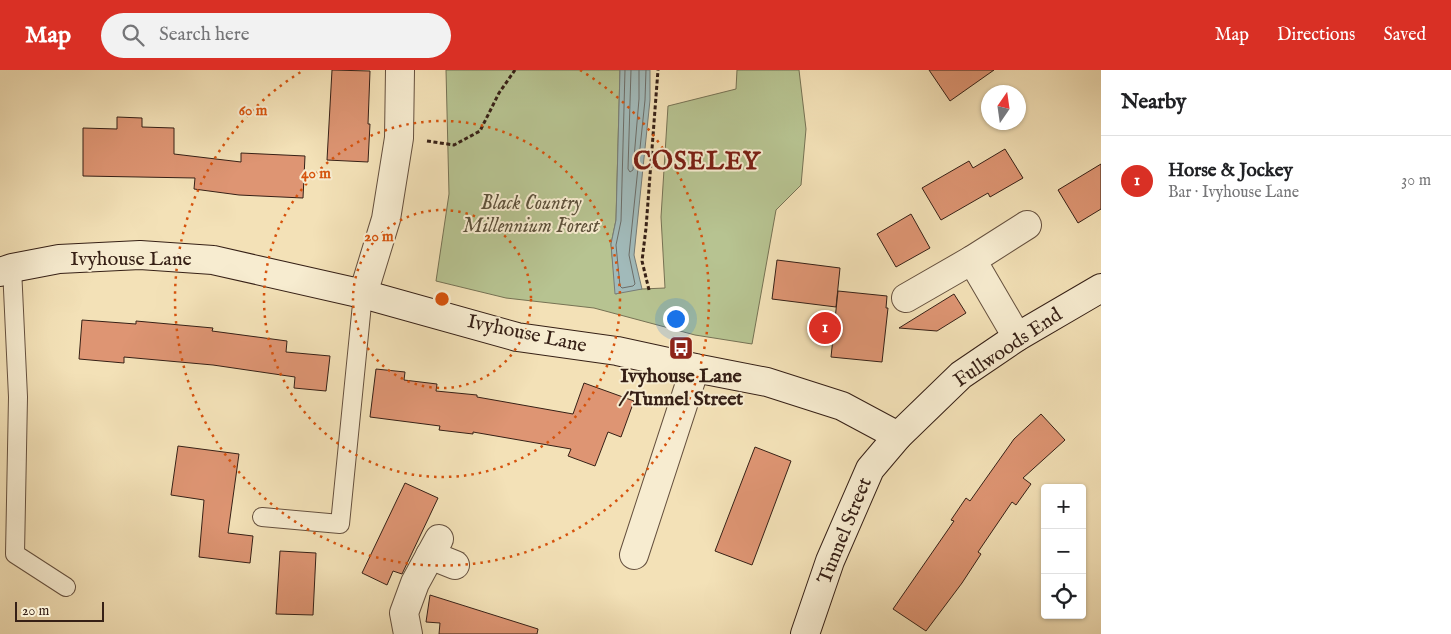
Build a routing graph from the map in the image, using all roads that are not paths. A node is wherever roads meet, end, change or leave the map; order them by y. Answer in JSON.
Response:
{"nodes":[{"id":1,"x":400,"y":70,"type":"edge"},
{"id":2,"x":1027,"y":225,"type":"dead end"},
{"id":3,"x":972,"y":260,"type":"junction"},
{"id":4,"x":6,"y":270,"type":"edge"},
{"id":5,"x":1101,"y":288,"type":"edge"},
{"id":6,"x":364,"y":294,"type":"junction"},
{"id":7,"x":906,"y":298,"type":"dead end"},
{"id":8,"x":1017,"y":337,"type":"junction"},
{"id":9,"x":695,"y":368,"type":"junction"},
{"id":10,"x":898,"y":436,"type":"junction"},
{"id":11,"x":262,"y":517,"type":"dead end"},
{"id":12,"x":634,"y":555,"type":"dead end"},
{"id":13,"x":455,"y":565,"type":"dead end"},
{"id":14,"x":66,"y":588,"type":"dead end"},
{"id":15,"x":408,"y":634,"type":"edge"},
{"id":16,"x":805,"y":634,"type":"edge"}],
"edges":[{"from":1,"to":6,"type":"street"},
{"from":2,"to":3,"type":"street"},
{"from":3,"to":7,"type":"street"},
{"from":3,"to":8,"type":"street"},
{"from":4,"to":6,"type":"street","name":"Ivyhouse Lane"},
{"from":4,"to":14,"type":"lane"},
{"from":5,"to":8,"type":"street","name":"Fullwoods End"},
{"from":6,"to":9,"type":"street","name":"Ivyhouse Lane"},
{"from":6,"to":11,"type":"lane"},
{"from":8,"to":10,"type":"street","name":"Fullwoods End"},
{"from":9,"to":10,"type":"street","name":"Ivyhouse Lane"},
{"from":9,"to":12,"type":"street"},
{"from":10,"to":16,"type":"street","name":"Tunnel Street"},
{"from":13,"to":15,"type":"street"}]}
